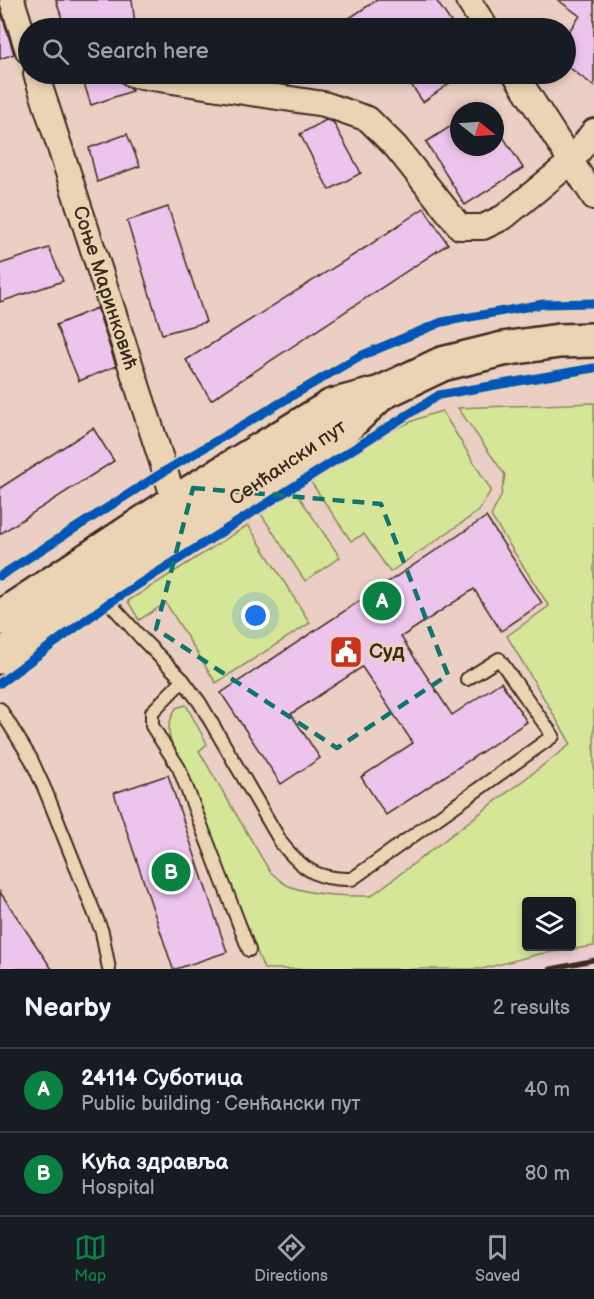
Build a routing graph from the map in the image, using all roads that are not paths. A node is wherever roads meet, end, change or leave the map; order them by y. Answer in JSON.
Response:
{"nodes":[{"id":1,"x":12,"y":0,"type":"edge"},
{"id":2,"x":468,"y":0,"type":"edge"},
{"id":3,"x":480,"y":18,"type":"edge"},
{"id":4,"x":18,"y":19,"type":"edge"},
{"id":5,"x":39,"y":84,"type":"edge"},
{"id":6,"x":192,"y":84,"type":"edge"},
{"id":7,"x":522,"y":84,"type":"edge"},
{"id":8,"x":594,"y":131,"type":"edge"},
{"id":9,"x":581,"y":167,"type":"edge"},
{"id":10,"x":594,"y":197,"type":"edge"},
{"id":11,"x":594,"y":340,"type":"edge"},
{"id":12,"x":381,"y":393,"type":"junction"},
{"id":13,"x":175,"y":502,"type":"junction"},
{"id":14,"x":96,"y":588,"type":"junction"},
{"id":15,"x":0,"y":618,"type":"edge"},
{"id":16,"x":0,"y":657,"type":"edge"},
{"id":17,"x":466,"y":679,"type":"dead end"},
{"id":18,"x":183,"y":680,"type":"junction"},
{"id":19,"x":0,"y":709,"type":"edge"},
{"id":20,"x":249,"y":950,"type":"dead end"},
{"id":21,"x":109,"y":969,"type":"edge"}],
"edges":[{"from":1,"to":4,"type":"street"},
{"from":2,"to":3,"type":"street"},
{"from":5,"to":13,"type":"street","name":"Соње Маринковић"},
{"from":6,"to":9,"type":"street"},
{"from":7,"to":9,"type":"street"},
{"from":8,"to":9,"type":"street"},
{"from":9,"to":10,"type":"street"},
{"from":11,"to":12,"type":"main road"},
{"from":12,"to":13,"type":"main road","name":"Сенћански пут"},
{"from":12,"to":14,"type":"main road","name":"Сенћански пут"},
{"from":13,"to":15,"type":"main road","name":"Сенћански пут"},
{"from":14,"to":16,"type":"main road","name":"Сенћански пут"},
{"from":14,"to":18,"type":"lane"},
{"from":17,"to":18,"type":"lane"},
{"from":18,"to":20,"type":"lane"},
{"from":19,"to":21,"type":"lane"}]}
